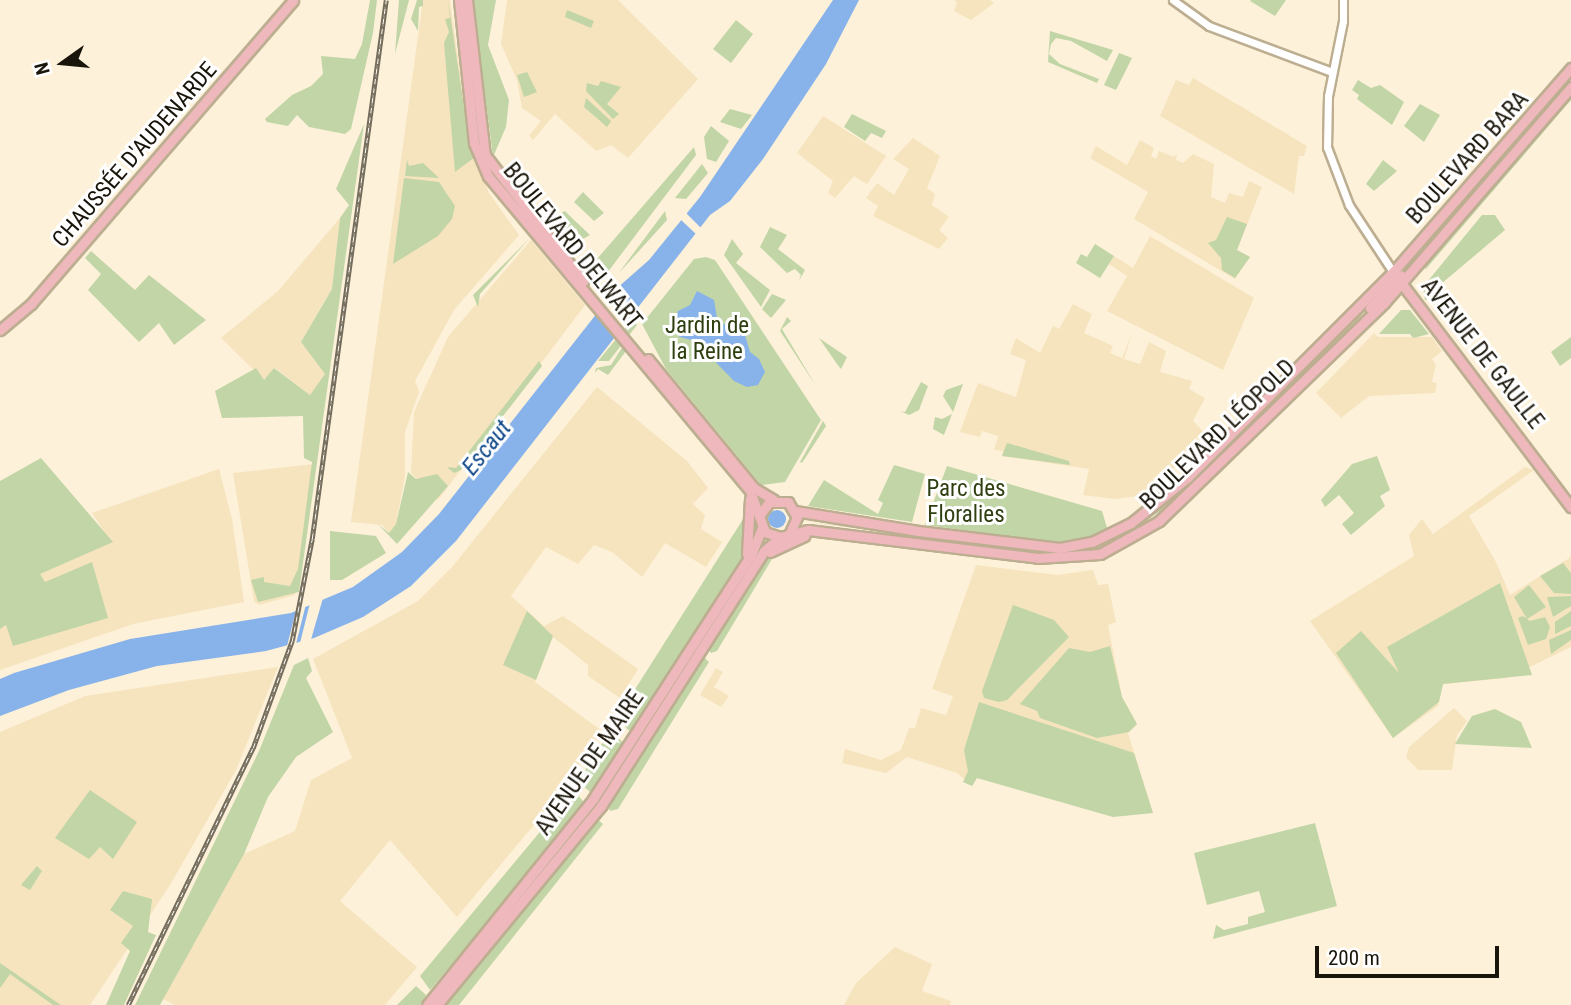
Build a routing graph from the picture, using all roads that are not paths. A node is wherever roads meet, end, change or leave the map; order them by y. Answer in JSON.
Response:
{"nodes":[{"id":1,"x":283,"y":0,"type":"edge"},
{"id":2,"x":293,"y":0,"type":"edge"},
{"id":3,"x":459,"y":0,"type":"edge"},
{"id":4,"x":467,"y":0,"type":"edge"},
{"id":5,"x":1173,"y":0,"type":"edge"},
{"id":6,"x":1343,"y":0,"type":"edge"},
{"id":7,"x":281,"y":14,"type":"junction"},
{"id":8,"x":1571,"y":68,"type":"edge"},
{"id":9,"x":1332,"y":72,"type":"junction"},
{"id":10,"x":1571,"y":87,"type":"edge"},
{"id":11,"x":1398,"y":277,"type":"junction"},
{"id":12,"x":585,"y":287,"type":"junction"},
{"id":13,"x":0,"y":330,"type":"edge"},
{"id":14,"x":637,"y":350,"type":"junction"},
{"id":15,"x":750,"y":491,"type":"junction"},
{"id":16,"x":774,"y":500,"type":"junction"},
{"id":17,"x":1571,"y":507,"type":"edge"},
{"id":18,"x":795,"y":511,"type":"junction"},
{"id":19,"x":759,"y":516,"type":"junction"},
{"id":20,"x":762,"y":528,"type":"junction"},
{"id":21,"x":824,"y":532,"type":"junction"},
{"id":22,"x":785,"y":535,"type":"junction"},
{"id":23,"x":760,"y":558,"type":"junction"},
{"id":24,"x":745,"y":563,"type":"junction"},
{"id":25,"x":428,"y":1005,"type":"edge"},
{"id":26,"x":437,"y":1005,"type":"edge"}],
"edges":[{"from":1,"to":7,"type":"main road"},
{"from":2,"to":7,"type":"main road","name":"CHAUSSÉE D'AUDENARDE"},
{"from":3,"to":12,"type":"main road","name":"BOULEVARD DELWART"},
{"from":4,"to":12,"type":"main road","name":"BOULEVARD DELWART"},
{"from":5,"to":9,"type":"street"},
{"from":6,"to":9,"type":"street"},
{"from":7,"to":13,"type":"main road","name":"CHAUSSÉE D'AUDENARDE"},
{"from":8,"to":11,"type":"main road","name":"BOULEVARD BARA"},
{"from":9,"to":11,"type":"street"},
{"from":10,"to":11,"type":"main road","name":"BOULEVARD BARA"},
{"from":11,"to":17,"type":"main road","name":"AVENUE DE GAULLE"},
{"from":11,"to":18,"type":"main road","name":"BOULEVARD LÉOPOLD"},
{"from":11,"to":21,"type":"main road","name":"BOULEVARD LÉOPOLD"},
{"from":12,"to":14,"type":"main road","name":"BOULEVARD DELWART"},
{"from":14,"to":15,"type":"main road","name":"BOULEVARD DELWART"},
{"from":14,"to":16,"type":"main road","name":"BOULEVARD DELWART"},
{"from":15,"to":19,"type":"main road","name":"BOULEVARD DELWART"},
{"from":15,"to":24,"type":"main road"},
{"from":16,"to":18,"type":"main road"},
{"from":16,"to":19,"type":"main road"},
{"from":18,"to":22,"type":"main road"},
{"from":19,"to":20,"type":"main road"},
{"from":20,"to":22,"type":"main road"},
{"from":20,"to":24,"type":"main road","name":"AVENUE DE MAIRE"},
{"from":21,"to":22,"type":"main road"},
{"from":21,"to":23,"type":"main road"},
{"from":22,"to":23,"type":"main road","name":"AVENUE DE MAIRE"},
{"from":23,"to":26,"type":"main road","name":"AVENUE DE MAIRE"},
{"from":24,"to":25,"type":"main road","name":"AVENUE DE MAIRE"}]}
